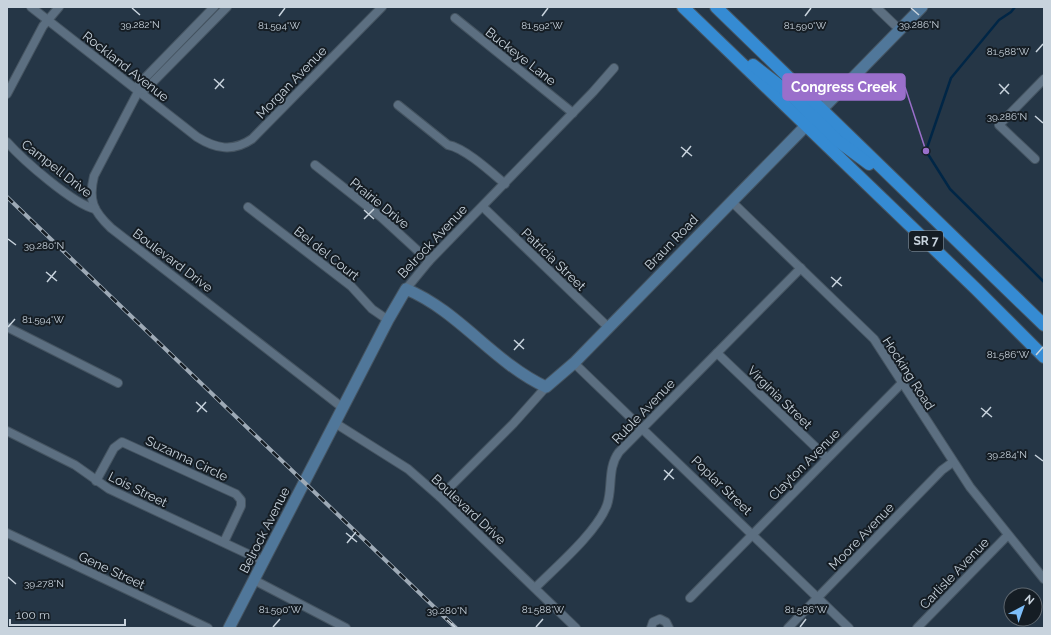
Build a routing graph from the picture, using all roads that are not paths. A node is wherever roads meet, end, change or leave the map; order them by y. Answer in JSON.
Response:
{"nodes":[{"id":1,"x":31,"y":7,"type":"edge"},
{"id":2,"x":59,"y":7,"type":"edge"},
{"id":3,"x":214,"y":7,"type":"edge"},
{"id":4,"x":227,"y":7,"type":"edge"},
{"id":5,"x":382,"y":7,"type":"edge"},
{"id":6,"x":683,"y":7,"type":"edge"},
{"id":7,"x":716,"y":7,"type":"edge"},
{"id":8,"x":876,"y":7,"type":"edge"},
{"id":9,"x":922,"y":7,"type":"edge"},
{"id":10,"x":454,"y":18,"type":"dead end"},
{"id":11,"x":47,"y":19,"type":"junction"},
{"id":12,"x":900,"y":30,"type":"junction"},
{"id":13,"x":708,"y":31,"type":"junction"},
{"id":14,"x":614,"y":68,"type":"dead end"},
{"id":15,"x":1044,"y":78,"type":"edge"},
{"id":16,"x":139,"y":90,"type":"junction"},
{"id":17,"x":7,"y":94,"type":"edge"},
{"id":18,"x":398,"y":105,"type":"dead end"},
{"id":19,"x":573,"y":113,"type":"junction"},
{"id":20,"x":818,"y":113,"type":"junction"},
{"id":21,"x":806,"y":126,"type":"junction"},
{"id":22,"x":7,"y":142,"type":"edge"},
{"id":23,"x":206,"y":143,"type":"joint"},
{"id":24,"x":1035,"y":159,"type":"dead end"},
{"id":25,"x":315,"y":165,"type":"dead end"},
{"id":26,"x":505,"y":184,"type":"junction"},
{"id":27,"x":731,"y":201,"type":"junction"},
{"id":28,"x":248,"y":207,"type":"dead end"},
{"id":29,"x":483,"y":207,"type":"junction"},
{"id":30,"x":95,"y":209,"type":"junction"},
{"id":31,"x":429,"y":262,"type":"junction"},
{"id":32,"x":801,"y":268,"type":"junction"},
{"id":33,"x":406,"y":289,"type":"junction"},
{"id":34,"x":388,"y":320,"type":"junction"},
{"id":35,"x":1044,"y":325,"type":"edge"},
{"id":36,"x":7,"y":327,"type":"edge"},
{"id":37,"x":608,"y":327,"type":"junction"},
{"id":38,"x":717,"y":353,"type":"junction"},
{"id":39,"x":1044,"y":357,"type":"edge"},
{"id":40,"x":574,"y":363,"type":"junction"},
{"id":41,"x":902,"y":383,"type":"junction"},
{"id":42,"x":118,"y":384,"type":"dead end"},
{"id":43,"x":546,"y":387,"type":"junction"},
{"id":44,"x":343,"y":408,"type":"junction"},
{"id":45,"x":335,"y":423,"type":"junction"},
{"id":46,"x":642,"y":428,"type":"junction"},
{"id":47,"x":7,"y":430,"type":"edge"},
{"id":48,"x":827,"y":458,"type":"junction"},
{"id":49,"x":953,"y":462,"type":"junction"},
{"id":50,"x":96,"y":481,"type":"junction"},
{"id":51,"x":440,"y":497,"type":"junction"},
{"id":52,"x":7,"y":533,"type":"edge"},
{"id":53,"x":752,"y":534,"type":"junction"},
{"id":54,"x":1007,"y":536,"type":"junction"},
{"id":55,"x":224,"y":542,"type":"junction"},
{"id":56,"x":263,"y":561,"type":"junction"},
{"id":57,"x":1044,"y":579,"type":"edge"},
{"id":58,"x":254,"y":580,"type":"junction"},
{"id":59,"x":534,"y":588,"type":"junction"},
{"id":60,"x":690,"y":598,"type":"dead end"},
{"id":61,"x":818,"y":598,"type":"junction"},
{"id":62,"x":208,"y":628,"type":"edge"},
{"id":63,"x":229,"y":628,"type":"edge"},
{"id":64,"x":346,"y":628,"type":"edge"},
{"id":65,"x":576,"y":628,"type":"edge"},
{"id":66,"x":651,"y":628,"type":"edge"},
{"id":67,"x":669,"y":628,"type":"edge"},
{"id":68,"x":788,"y":628,"type":"edge"},
{"id":69,"x":849,"y":628,"type":"edge"},
{"id":70,"x":917,"y":628,"type":"edge"}],
"edges":[{"from":1,"to":11,"type":"street","name":"Rockland Avenue"},
{"from":2,"to":11,"type":"street"},
{"from":3,"to":16,"type":"street","name":"Boulevard Drive"},
{"from":4,"to":16,"type":"street"},
{"from":5,"to":23,"type":"street","name":"Morgan Avenue"},
{"from":6,"to":13,"type":"highway","name":"SR 7","number":"SR 7"},
{"from":7,"to":20,"type":"highway","name":"SR 7","number":"SR 7"},
{"from":8,"to":12,"type":"street"},
{"from":9,"to":12,"type":"street","name":"Braun Road"},
{"from":10,"to":19,"type":"street","name":"Buckeye Lane"},
{"from":11,"to":16,"type":"street","name":"Rockland Avenue"},
{"from":11,"to":17,"type":"street"},
{"from":12,"to":20,"type":"street","name":"Braun Road"},
{"from":13,"to":20,"type":"highway"},
{"from":13,"to":21,"type":"highway","name":"SR 7","number":"SR 7"},
{"from":14,"to":19,"type":"street","name":"Belrock Avenue"},
{"from":15,"to":24,"type":"street"},
{"from":16,"to":23,"type":"street","name":"Rockland Avenue"},
{"from":16,"to":30,"type":"street","name":"Boulevard Drive"},
{"from":18,"to":26,"type":"street"},
{"from":19,"to":26,"type":"street","name":"Belrock Avenue"},
{"from":20,"to":21,"type":"street","name":"Braun Road"},
{"from":20,"to":35,"type":"highway","name":"SR 7","number":"SR 7"},
{"from":21,"to":27,"type":"street","name":"Braun Road"},
{"from":21,"to":39,"type":"highway","name":"SR 7","number":"SR 7"},
{"from":22,"to":30,"type":"street","name":"Campell Drive"},
{"from":25,"to":31,"type":"street","name":"Prairie Drive"},
{"from":26,"to":29,"type":"street","name":"Belrock Avenue"},
{"from":27,"to":32,"type":"street","name":"Hocking Road"},
{"from":27,"to":37,"type":"street","name":"Braun Road"},
{"from":28,"to":34,"type":"street","name":"Bel del Court"},
{"from":29,"to":31,"type":"street","name":"Belrock Avenue"},
{"from":29,"to":37,"type":"street","name":"Patricia Street"},
{"from":30,"to":44,"type":"street","name":"Boulevard Drive"},
{"from":31,"to":33,"type":"street","name":"Belrock Avenue"},
{"from":32,"to":38,"type":"street","name":"Ruble Avenue"},
{"from":32,"to":41,"type":"street","name":"Hocking Road"},
{"from":33,"to":34,"type":"street","name":"Belrock Avenue"},
{"from":33,"to":43,"type":"street"},
{"from":34,"to":44,"type":"street","name":"Belrock Avenue"},
{"from":36,"to":42,"type":"street"},
{"from":37,"to":40,"type":"street","name":"Braun Road"},
{"from":38,"to":46,"type":"street","name":"Ruble Avenue"},
{"from":38,"to":48,"type":"street","name":"Virginia Street"},
{"from":40,"to":43,"type":"street","name":"Braun Road"},
{"from":40,"to":46,"type":"street","name":"Poplar Street"},
{"from":41,"to":48,"type":"street","name":"Clayton Avenue"},
{"from":41,"to":49,"type":"street","name":"Hocking Road"},
{"from":43,"to":51,"type":"street","name":"Braun Road"},
{"from":44,"to":45,"type":"street","name":"Belrock Avenue"},
{"from":45,"to":51,"type":"street","name":"Boulevard Drive"},
{"from":45,"to":56,"type":"street","name":"Belrock Avenue"},
{"from":46,"to":53,"type":"street","name":"Poplar Street"},
{"from":46,"to":59,"type":"street","name":"Ruble Avenue"},
{"from":47,"to":50,"type":"street","name":"Lois Street"},
{"from":48,"to":53,"type":"street","name":"Clayton Avenue"},
{"from":49,"to":54,"type":"street","name":"Hocking Road"},
{"from":49,"to":61,"type":"street","name":"Moore Avenue"},
{"from":50,"to":55,"type":"street","name":"Lois Street"},
{"from":50,"to":55,"type":"street","name":"Suzanna Circle"},
{"from":51,"to":59,"type":"street","name":"Boulevard Drive"},
{"from":52,"to":62,"type":"street","name":"Gene Street"},
{"from":53,"to":60,"type":"street","name":"Clayton Avenue"},
{"from":53,"to":61,"type":"street","name":"Poplar Street"},
{"from":54,"to":57,"type":"street","name":"Hocking Road"},
{"from":54,"to":70,"type":"street","name":"Carlisle Avenue"},
{"from":55,"to":56,"type":"street","name":"Lois Street"},
{"from":56,"to":58,"type":"street","name":"Belrock Avenue"},
{"from":58,"to":63,"type":"street","name":"Belrock Avenue"},
{"from":58,"to":64,"type":"street"},
{"from":59,"to":65,"type":"street","name":"Boulevard Drive"},
{"from":61,"to":68,"type":"street","name":"Moore Avenue"},
{"from":61,"to":69,"type":"street","name":"Poplar Street"},
{"from":66,"to":67,"type":"street"}]}
